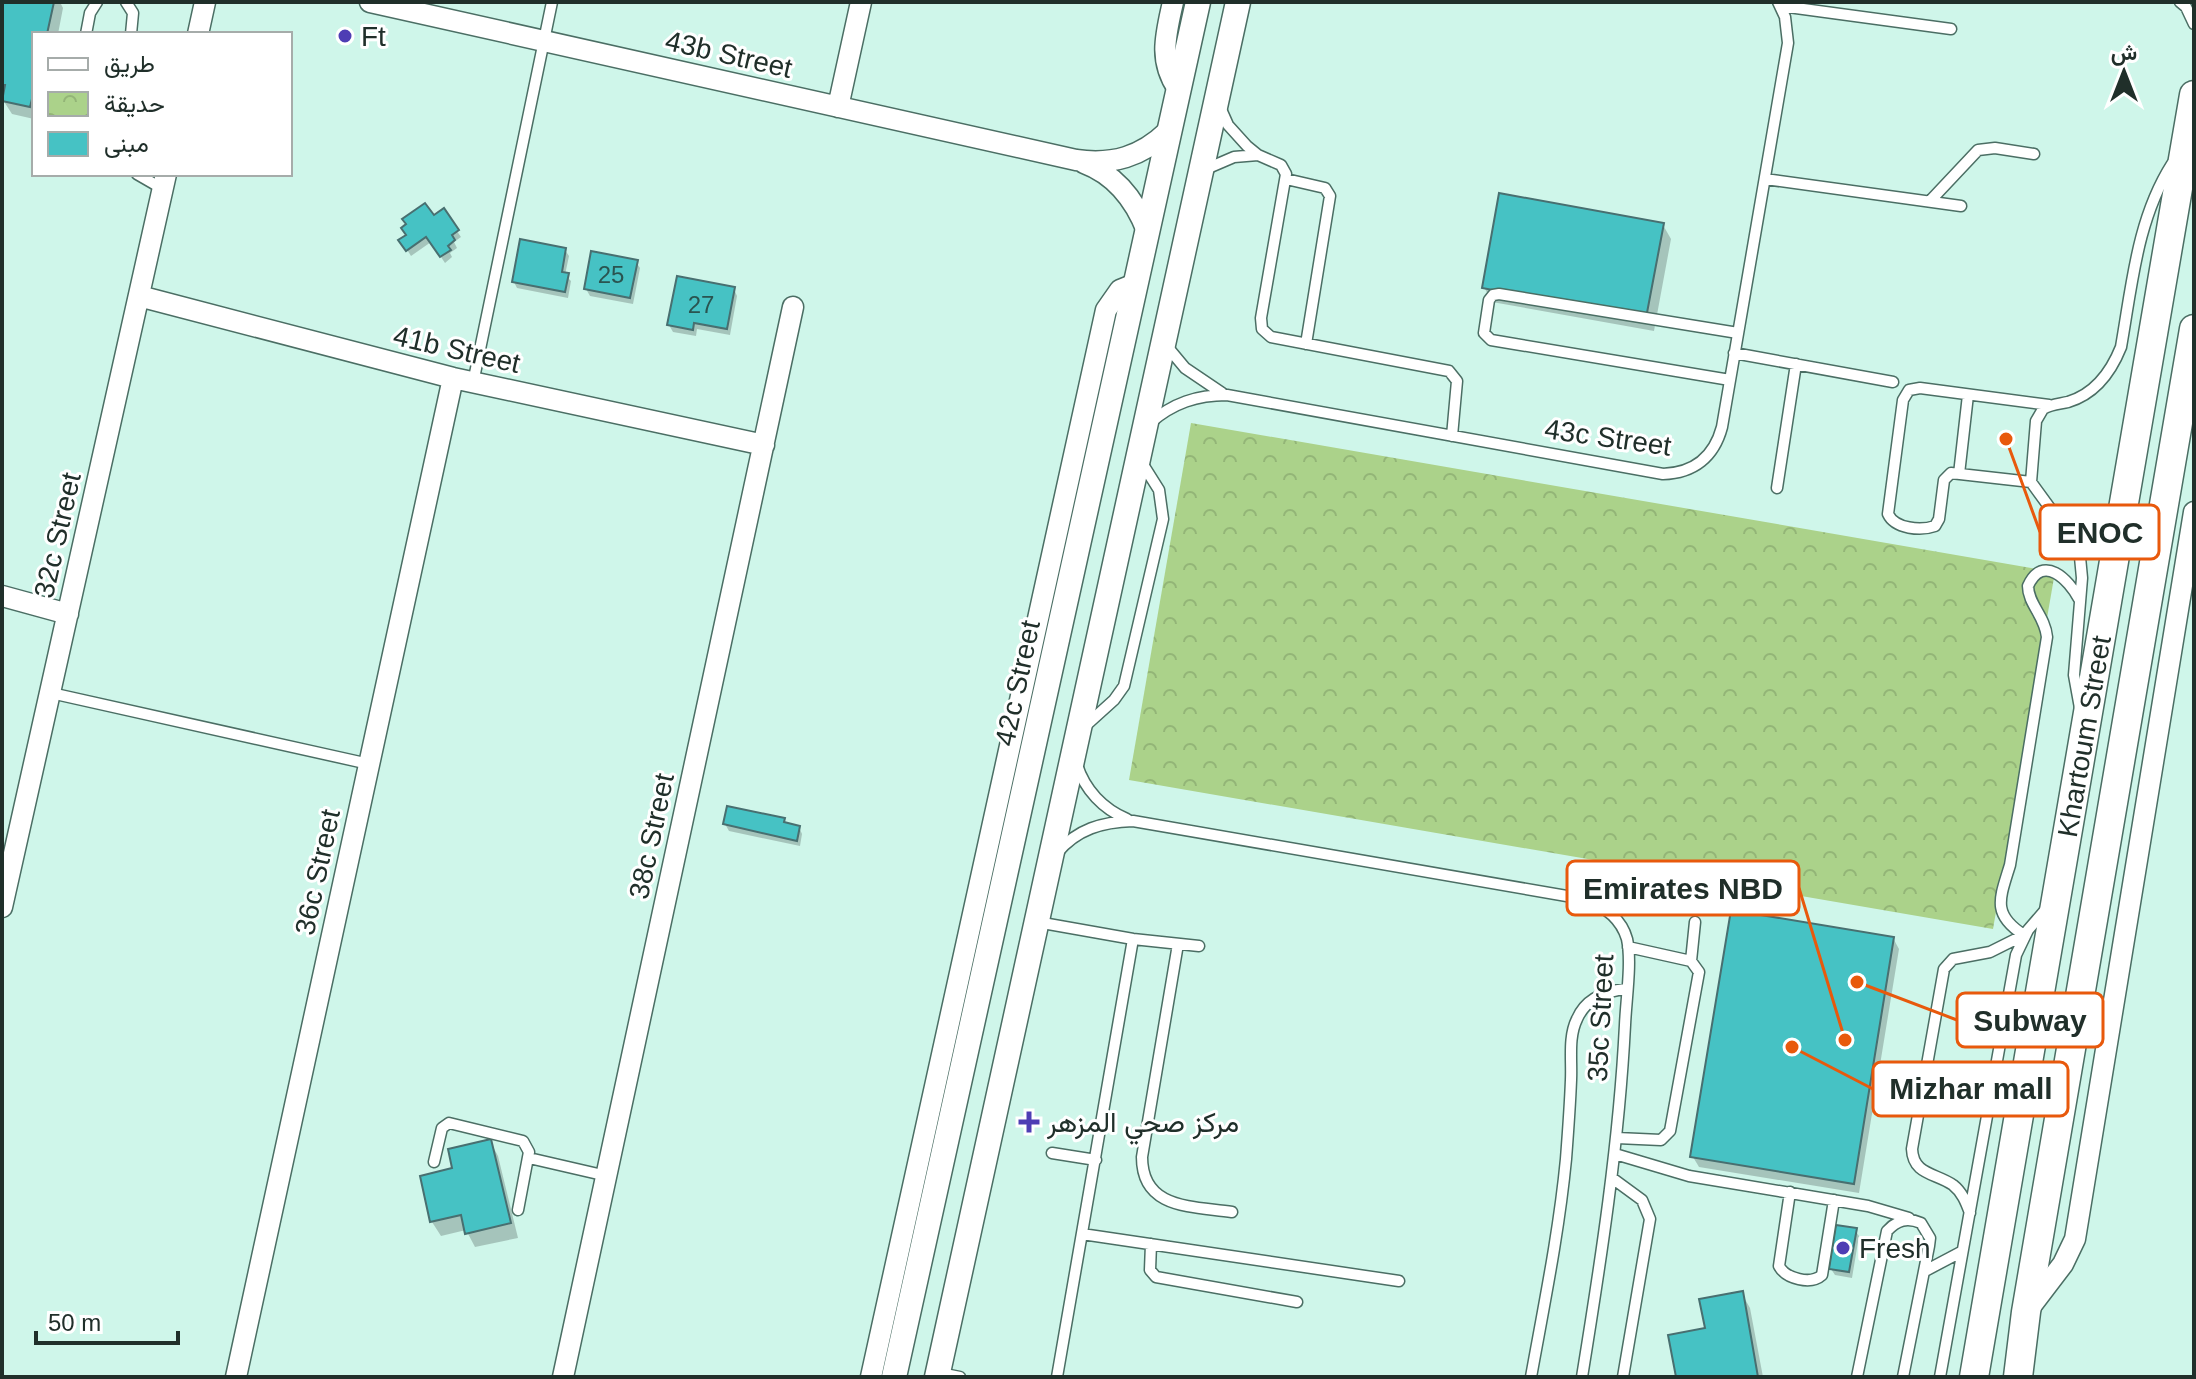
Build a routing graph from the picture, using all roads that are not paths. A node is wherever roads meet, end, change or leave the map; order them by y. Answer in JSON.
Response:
{"nodes":[{"id":1,"x":97,"y":2,"type":"edge"},
{"id":2,"x":126,"y":2,"type":"edge"},
{"id":3,"x":205,"y":2,"type":"edge"},
{"id":4,"x":552,"y":2,"type":"edge"},
{"id":5,"x":861,"y":2,"type":"edge"},
{"id":6,"x":1173,"y":2,"type":"edge"},
{"id":7,"x":1198,"y":2,"type":"edge"},
{"id":8,"x":1238,"y":2,"type":"edge"},
{"id":9,"x":2180,"y":2,"type":"edge"},
{"id":10,"x":384,"y":4,"type":"edge"},
{"id":11,"x":1780,"y":4,"type":"edge"},
{"id":12,"x":2194,"y":24,"type":"edge"},
{"id":13,"x":1951,"y":29,"type":"dead end"},
{"id":14,"x":86,"y":32,"type":"edge"},
{"id":15,"x":131,"y":32,"type":"edge"},
{"id":16,"x":198,"y":32,"type":"edge"},
{"id":17,"x":543,"y":41,"type":"junction"},
{"id":18,"x":1178,"y":89,"type":"junction"},
{"id":19,"x":2194,"y":95,"type":"edge"},
{"id":20,"x":1217,"y":100,"type":"junction"},
{"id":21,"x":838,"y":107,"type":"junction"},
{"id":22,"x":1168,"y":131,"type":"junction"},
{"id":23,"x":2186,"y":142,"type":"junction"},
{"id":24,"x":2034,"y":154,"type":"dead end"},
{"id":25,"x":1258,"y":155,"type":"junction"},
{"id":26,"x":1076,"y":160,"type":"junction"},
{"id":27,"x":1201,"y":172,"type":"junction"},
{"id":28,"x":145,"y":176,"type":"edge"},
{"id":29,"x":1286,"y":179,"type":"junction"},
{"id":30,"x":1765,"y":179,"type":"junction"},
{"id":31,"x":165,"y":181,"type":"edge"},
{"id":32,"x":1930,"y":201,"type":"junction"},
{"id":33,"x":1961,"y":206,"type":"dead end"},
{"id":34,"x":1147,"y":231,"type":"junction"},
{"id":35,"x":1135,"y":284,"type":"junction"},
{"id":36,"x":139,"y":296,"type":"junction"},
{"id":37,"x":793,"y":307,"type":"dead end"},
{"id":38,"x":2194,"y":329,"type":"edge"},
{"id":39,"x":1738,"y":333,"type":"junction"},
{"id":40,"x":1164,"y":342,"type":"junction"},
{"id":41,"x":1306,"y":344,"type":"junction"},
{"id":42,"x":1734,"y":353,"type":"junction"},
{"id":43,"x":1796,"y":364,"type":"junction"},
{"id":44,"x":463,"y":380,"type":"junction"},
{"id":45,"x":1730,"y":380,"type":"junction"},
{"id":46,"x":1893,"y":382,"type":"dead end"},
{"id":47,"x":1227,"y":395,"type":"junction"},
{"id":48,"x":1968,"y":395,"type":"junction"},
{"id":49,"x":2049,"y":405,"type":"junction"},
{"id":50,"x":1145,"y":427,"type":"junction"},
{"id":51,"x":1452,"y":436,"type":"junction"},
{"id":52,"x":764,"y":445,"type":"junction"},
{"id":53,"x":1139,"y":457,"type":"junction"},
{"id":54,"x":1959,"y":474,"type":"junction"},
{"id":55,"x":2031,"y":482,"type":"junction"},
{"id":56,"x":1777,"y":488,"type":"dead end"},
{"id":57,"x":2194,"y":512,"type":"edge"},
{"id":58,"x":2,"y":596,"type":"edge"},
{"id":59,"x":2079,"y":599,"type":"junction"},
{"id":60,"x":68,"y":614,"type":"junction"},
{"id":61,"x":51,"y":693,"type":"junction"},
{"id":62,"x":2087,"y":720,"type":"junction"},
{"id":63,"x":1079,"y":732,"type":"junction"},
{"id":64,"x":1074,"y":757,"type":"junction"},
{"id":65,"x":369,"y":764,"type":"junction"},
{"id":66,"x":1133,"y":821,"type":"junction"},
{"id":67,"x":1050,"y":863,"type":"junction"},
{"id":68,"x":7,"y":869,"type":"edge"},
{"id":69,"x":2056,"y":898,"type":"junction"},
{"id":70,"x":2,"y":907,"type":"edge"},
{"id":71,"x":1037,"y":922,"type":"junction"},
{"id":72,"x":1695,"y":922,"type":"dead end"},
{"id":73,"x":2024,"y":935,"type":"junction"},
{"id":74,"x":1133,"y":939,"type":"junction"},
{"id":75,"x":1178,"y":944,"type":"junction"},
{"id":76,"x":1199,"y":946,"type":"dead end"},
{"id":77,"x":1628,"y":947,"type":"junction"},
{"id":78,"x":1691,"y":961,"type":"junction"},
{"id":79,"x":1626,"y":989,"type":"junction"},
{"id":80,"x":1617,"y":1138,"type":"junction"},
{"id":81,"x":1052,"y":1153,"type":"dead end"},
{"id":82,"x":1615,"y":1154,"type":"junction"},
{"id":83,"x":529,"y":1158,"type":"junction"},
{"id":84,"x":1096,"y":1160,"type":"junction"},
{"id":85,"x":434,"y":1162,"type":"dead end"},
{"id":86,"x":607,"y":1176,"type":"junction"},
{"id":87,"x":1612,"y":1178,"type":"junction"},
{"id":88,"x":1790,"y":1192,"type":"junction"},
{"id":89,"x":1834,"y":1200,"type":"junction"},
{"id":90,"x":518,"y":1210,"type":"dead end"},
{"id":91,"x":1232,"y":1212,"type":"dead end"},
{"id":92,"x":1970,"y":1213,"type":"junction"},
{"id":93,"x":1913,"y":1220,"type":"junction"},
{"id":94,"x":1082,"y":1234,"type":"junction"},
{"id":95,"x":1151,"y":1244,"type":"junction"},
{"id":96,"x":1961,"y":1252,"type":"junction"},
{"id":97,"x":1925,"y":1271,"type":"junction"},
{"id":98,"x":1399,"y":1281,"type":"dead end"},
{"id":99,"x":1297,"y":1302,"type":"dead end"},
{"id":100,"x":2026,"y":1312,"type":"junction"},
{"id":101,"x":2021,"y":1374,"type":"edge"},
{"id":102,"x":945,"y":1376,"type":"edge"},
{"id":103,"x":236,"y":1377,"type":"edge"},
{"id":104,"x":563,"y":1377,"type":"edge"},
{"id":105,"x":871,"y":1377,"type":"edge"},
{"id":106,"x":894,"y":1377,"type":"edge"},
{"id":107,"x":1057,"y":1377,"type":"edge"},
{"id":108,"x":1531,"y":1377,"type":"edge"},
{"id":109,"x":1582,"y":1377,"type":"edge"},
{"id":110,"x":1623,"y":1377,"type":"edge"},
{"id":111,"x":1857,"y":1377,"type":"edge"},
{"id":112,"x":1903,"y":1377,"type":"edge"},
{"id":113,"x":1940,"y":1377,"type":"edge"},
{"id":114,"x":1974,"y":1377,"type":"edge"}],
"edges":[{"from":1,"to":14,"type":"lane"},
{"from":2,"to":15,"type":"lane"},
{"from":3,"to":16,"type":"street"},
{"from":4,"to":17,"type":"lane"},
{"from":5,"to":21,"type":"street"},
{"from":6,"to":18,"type":"street"},
{"from":7,"to":18,"type":"street","name":"42c Street"},
{"from":8,"to":20,"type":"street"},
{"from":9,"to":12,"type":"lane"},
{"from":10,"to":17,"type":"street","name":"43b Street"},
{"from":11,"to":13,"type":"lane"},
{"from":11,"to":30,"type":"lane","name":"43c Street"},
{"from":17,"to":21,"type":"street","name":"43b Street"},
{"from":17,"to":44,"type":"lane"},
{"from":18,"to":22,"type":"street","name":"42c Street"},
{"from":19,"to":23,"type":"main road","name":"Khartoum Street"},
{"from":20,"to":25,"type":"lane"},
{"from":20,"to":27,"type":"street"},
{"from":21,"to":26,"type":"street","name":"43b Street"},
{"from":22,"to":26,"type":"street","name":"43b Street"},
{"from":22,"to":34,"type":"street","name":"42c Street"},
{"from":23,"to":49,"type":"lane"},
{"from":23,"to":62,"type":"main road","name":"Khartoum Street"},
{"from":24,"to":32,"type":"lane"},
{"from":25,"to":27,"type":"lane"},
{"from":25,"to":29,"type":"lane"},
{"from":26,"to":34,"type":"street","name":"43b Street"},
{"from":27,"to":40,"type":"street"},
{"from":28,"to":31,"type":"lane"},
{"from":29,"to":41,"type":"lane"},
{"from":29,"to":41,"type":"lane"},
{"from":30,"to":32,"type":"lane"},
{"from":30,"to":39,"type":"lane","name":"43c Street"},
{"from":31,"to":36,"type":"street","name":"32c Street"},
{"from":32,"to":33,"type":"lane"},
{"from":34,"to":35,"type":"street","name":"42c Street"},
{"from":35,"to":105,"type":"street"},
{"from":35,"to":106,"type":"street","name":"42c Street"},
{"from":36,"to":44,"type":"street","name":"41b Street"},
{"from":36,"to":60,"type":"street","name":"32c Street"},
{"from":37,"to":52,"type":"street","name":"38c Street"},
{"from":38,"to":100,"type":"main road","name":"Khartoum Street"},
{"from":39,"to":42,"type":"lane","name":"43c Street"},
{"from":39,"to":45,"type":"lane"},
{"from":40,"to":47,"type":"lane","name":"43c Street"},
{"from":40,"to":50,"type":"street"},
{"from":41,"to":51,"type":"lane"},
{"from":42,"to":43,"type":"lane"},
{"from":42,"to":45,"type":"lane","name":"43c Street"},
{"from":43,"to":46,"type":"lane"},
{"from":43,"to":56,"type":"lane"},
{"from":44,"to":52,"type":"street","name":"41b Street"},
{"from":44,"to":65,"type":"street","name":"36c Street"},
{"from":45,"to":51,"type":"lane","name":"43c Street"},
{"from":47,"to":50,"type":"lane","name":"43c Street"},
{"from":47,"to":51,"type":"lane","name":"43c Street"},
{"from":48,"to":49,"type":"lane"},
{"from":48,"to":54,"type":"lane"},
{"from":48,"to":54,"type":"lane"},
{"from":49,"to":55,"type":"lane"},
{"from":50,"to":53,"type":"street"},
{"from":52,"to":86,"type":"street","name":"38c Street"},
{"from":53,"to":63,"type":"street"},
{"from":53,"to":63,"type":"lane"},
{"from":54,"to":55,"type":"lane"},
{"from":55,"to":59,"type":"lane"},
{"from":57,"to":100,"type":"street"},
{"from":58,"to":60,"type":"street"},
{"from":59,"to":62,"type":"lane"},
{"from":59,"to":73,"type":"lane"},
{"from":60,"to":61,"type":"street","name":"32c Street"},
{"from":61,"to":65,"type":"lane"},
{"from":61,"to":68,"type":"street","name":"32c Street"},
{"from":62,"to":69,"type":"main road","name":"Khartoum Street"},
{"from":63,"to":64,"type":"street"},
{"from":64,"to":66,"type":"lane","name":"35c Street"},
{"from":64,"to":67,"type":"street"},
{"from":65,"to":103,"type":"street","name":"36c Street"},
{"from":66,"to":67,"type":"lane","name":"35c Street"},
{"from":66,"to":77,"type":"lane","name":"35c Street"},
{"from":67,"to":71,"type":"street"},
{"from":68,"to":70,"type":"street","name":"32c Street"},
{"from":69,"to":73,"type":"lane"},
{"from":69,"to":114,"type":"main road","name":"Khartoum Street"},
{"from":71,"to":74,"type":"lane"},
{"from":71,"to":102,"type":"street"},
{"from":72,"to":78,"type":"lane"},
{"from":73,"to":92,"type":"lane"},
{"from":73,"to":92,"type":"lane"},
{"from":74,"to":75,"type":"lane"},
{"from":74,"to":84,"type":"lane"},
{"from":75,"to":76,"type":"lane"},
{"from":75,"to":91,"type":"lane"},
{"from":77,"to":78,"type":"lane"},
{"from":77,"to":79,"type":"lane","name":"35c Street"},
{"from":78,"to":80,"type":"lane"},
{"from":79,"to":80,"type":"lane","name":"35c Street"},
{"from":79,"to":108,"type":"lane"},
{"from":80,"to":82,"type":"lane","name":"35c Street"},
{"from":81,"to":84,"type":"lane"},
{"from":82,"to":87,"type":"lane","name":"35c Street"},
{"from":82,"to":88,"type":"lane"},
{"from":83,"to":85,"type":"lane"},
{"from":83,"to":86,"type":"lane"},
{"from":83,"to":90,"type":"lane"},
{"from":84,"to":94,"type":"lane"},
{"from":86,"to":104,"type":"street","name":"38c Street"},
{"from":87,"to":109,"type":"lane","name":"35c Street"},
{"from":87,"to":110,"type":"lane"},
{"from":88,"to":89,"type":"lane"},
{"from":88,"to":89,"type":"lane"},
{"from":89,"to":93,"type":"lane"},
{"from":92,"to":96,"type":"lane"},
{"from":93,"to":97,"type":"lane"},
{"from":93,"to":111,"type":"lane"},
{"from":94,"to":95,"type":"lane"},
{"from":94,"to":107,"type":"lane"},
{"from":95,"to":98,"type":"lane"},
{"from":95,"to":99,"type":"lane"},
{"from":96,"to":97,"type":"lane"},
{"from":96,"to":113,"type":"lane"},
{"from":97,"to":112,"type":"lane"},
{"from":100,"to":101,"type":"main road","name":"Khartoum Street"}]}
